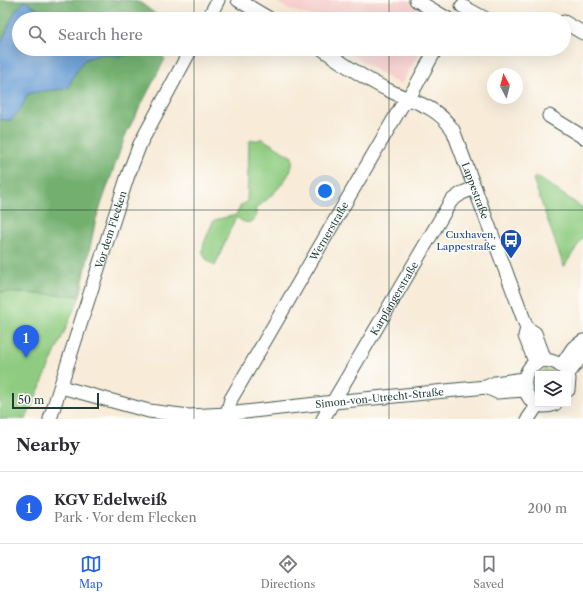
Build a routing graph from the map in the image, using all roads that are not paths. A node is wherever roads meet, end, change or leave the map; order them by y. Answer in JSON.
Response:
{"nodes":[{"id":1,"x":218,"y":0,"type":"edge"},
{"id":2,"x":238,"y":0,"type":"edge"},
{"id":3,"x":416,"y":0,"type":"edge"},
{"id":4,"x":464,"y":3,"type":"edge"},
{"id":5,"x":212,"y":12,"type":"edge"},
{"id":6,"x":258,"y":12,"type":"edge"},
{"id":7,"x":436,"y":12,"type":"edge"},
{"id":8,"x":458,"y":12,"type":"edge"},
{"id":9,"x":476,"y":12,"type":"edge"},
{"id":10,"x":571,"y":26,"type":"edge"},
{"id":11,"x":583,"y":33,"type":"edge"},
{"id":12,"x":187,"y":56,"type":"edge"},
{"id":13,"x":333,"y":56,"type":"edge"},
{"id":14,"x":432,"y":56,"type":"edge"},
{"id":15,"x":406,"y":98,"type":"junction"},
{"id":16,"x":549,"y":116,"type":"dead end"},
{"id":17,"x":583,"y":137,"type":"edge"},
{"id":18,"x":475,"y":188,"type":"junction"},
{"id":19,"x":583,"y":341,"type":"edge"},
{"id":20,"x":583,"y":354,"type":"edge"},
{"id":21,"x":540,"y":362,"type":"junction"},
{"id":22,"x":565,"y":371,"type":"edge"},
{"id":23,"x":566,"y":371,"type":"edge"},
{"id":24,"x":567,"y":371,"type":"edge"},
{"id":25,"x":524,"y":384,"type":"junction"},
{"id":26,"x":61,"y":387,"type":"junction"},
{"id":27,"x":334,"y":402,"type":"junction"},
{"id":28,"x":535,"y":402,"type":"edge"},
{"id":29,"x":536,"y":407,"type":"edge"},
{"id":30,"x":226,"y":414,"type":"junction"},
{"id":31,"x":50,"y":419,"type":"edge"},
{"id":32,"x":323,"y":419,"type":"edge"},
{"id":33,"x":528,"y":419,"type":"edge"}],
"edges":[{"from":1,"to":5,"type":"street"},
{"from":2,"to":6,"type":"street"},
{"from":3,"to":7,"type":"street"},
{"from":4,"to":8,"type":"street"},
{"from":4,"to":9,"type":"street"},
{"from":10,"to":11,"type":"street"},
{"from":12,"to":26,"type":"street","name":"Vor dem Flecken"},
{"from":13,"to":15,"type":"street","name":"Lappestraße"},
{"from":14,"to":15,"type":"street","name":"Wernerstraße"},
{"from":15,"to":18,"type":"street","name":"Lappestraße"},
{"from":15,"to":30,"type":"street","name":"Wernerstraße"},
{"from":16,"to":17,"type":"street"},
{"from":18,"to":21,"type":"street","name":"Lappestraße"},
{"from":18,"to":27,"type":"street","name":"Karpfangerstraße"},
{"from":19,"to":23,"type":"street"},
{"from":20,"to":24,"type":"street"},
{"from":21,"to":22,"type":"street"},
{"from":21,"to":25,"type":"street"},
{"from":25,"to":27,"type":"street","name":"Simon-von-Utrecht-Straße"},
{"from":25,"to":28,"type":"street"},
{"from":26,"to":30,"type":"street","name":"Simon-von-Utrecht-Straße"},
{"from":26,"to":31,"type":"street","name":"Vor dem Flecken"},
{"from":27,"to":30,"type":"street","name":"Simon-von-Utrecht-Straße"},
{"from":27,"to":32,"type":"street","name":"Karpfangerstraße"},
{"from":29,"to":33,"type":"street"}]}
